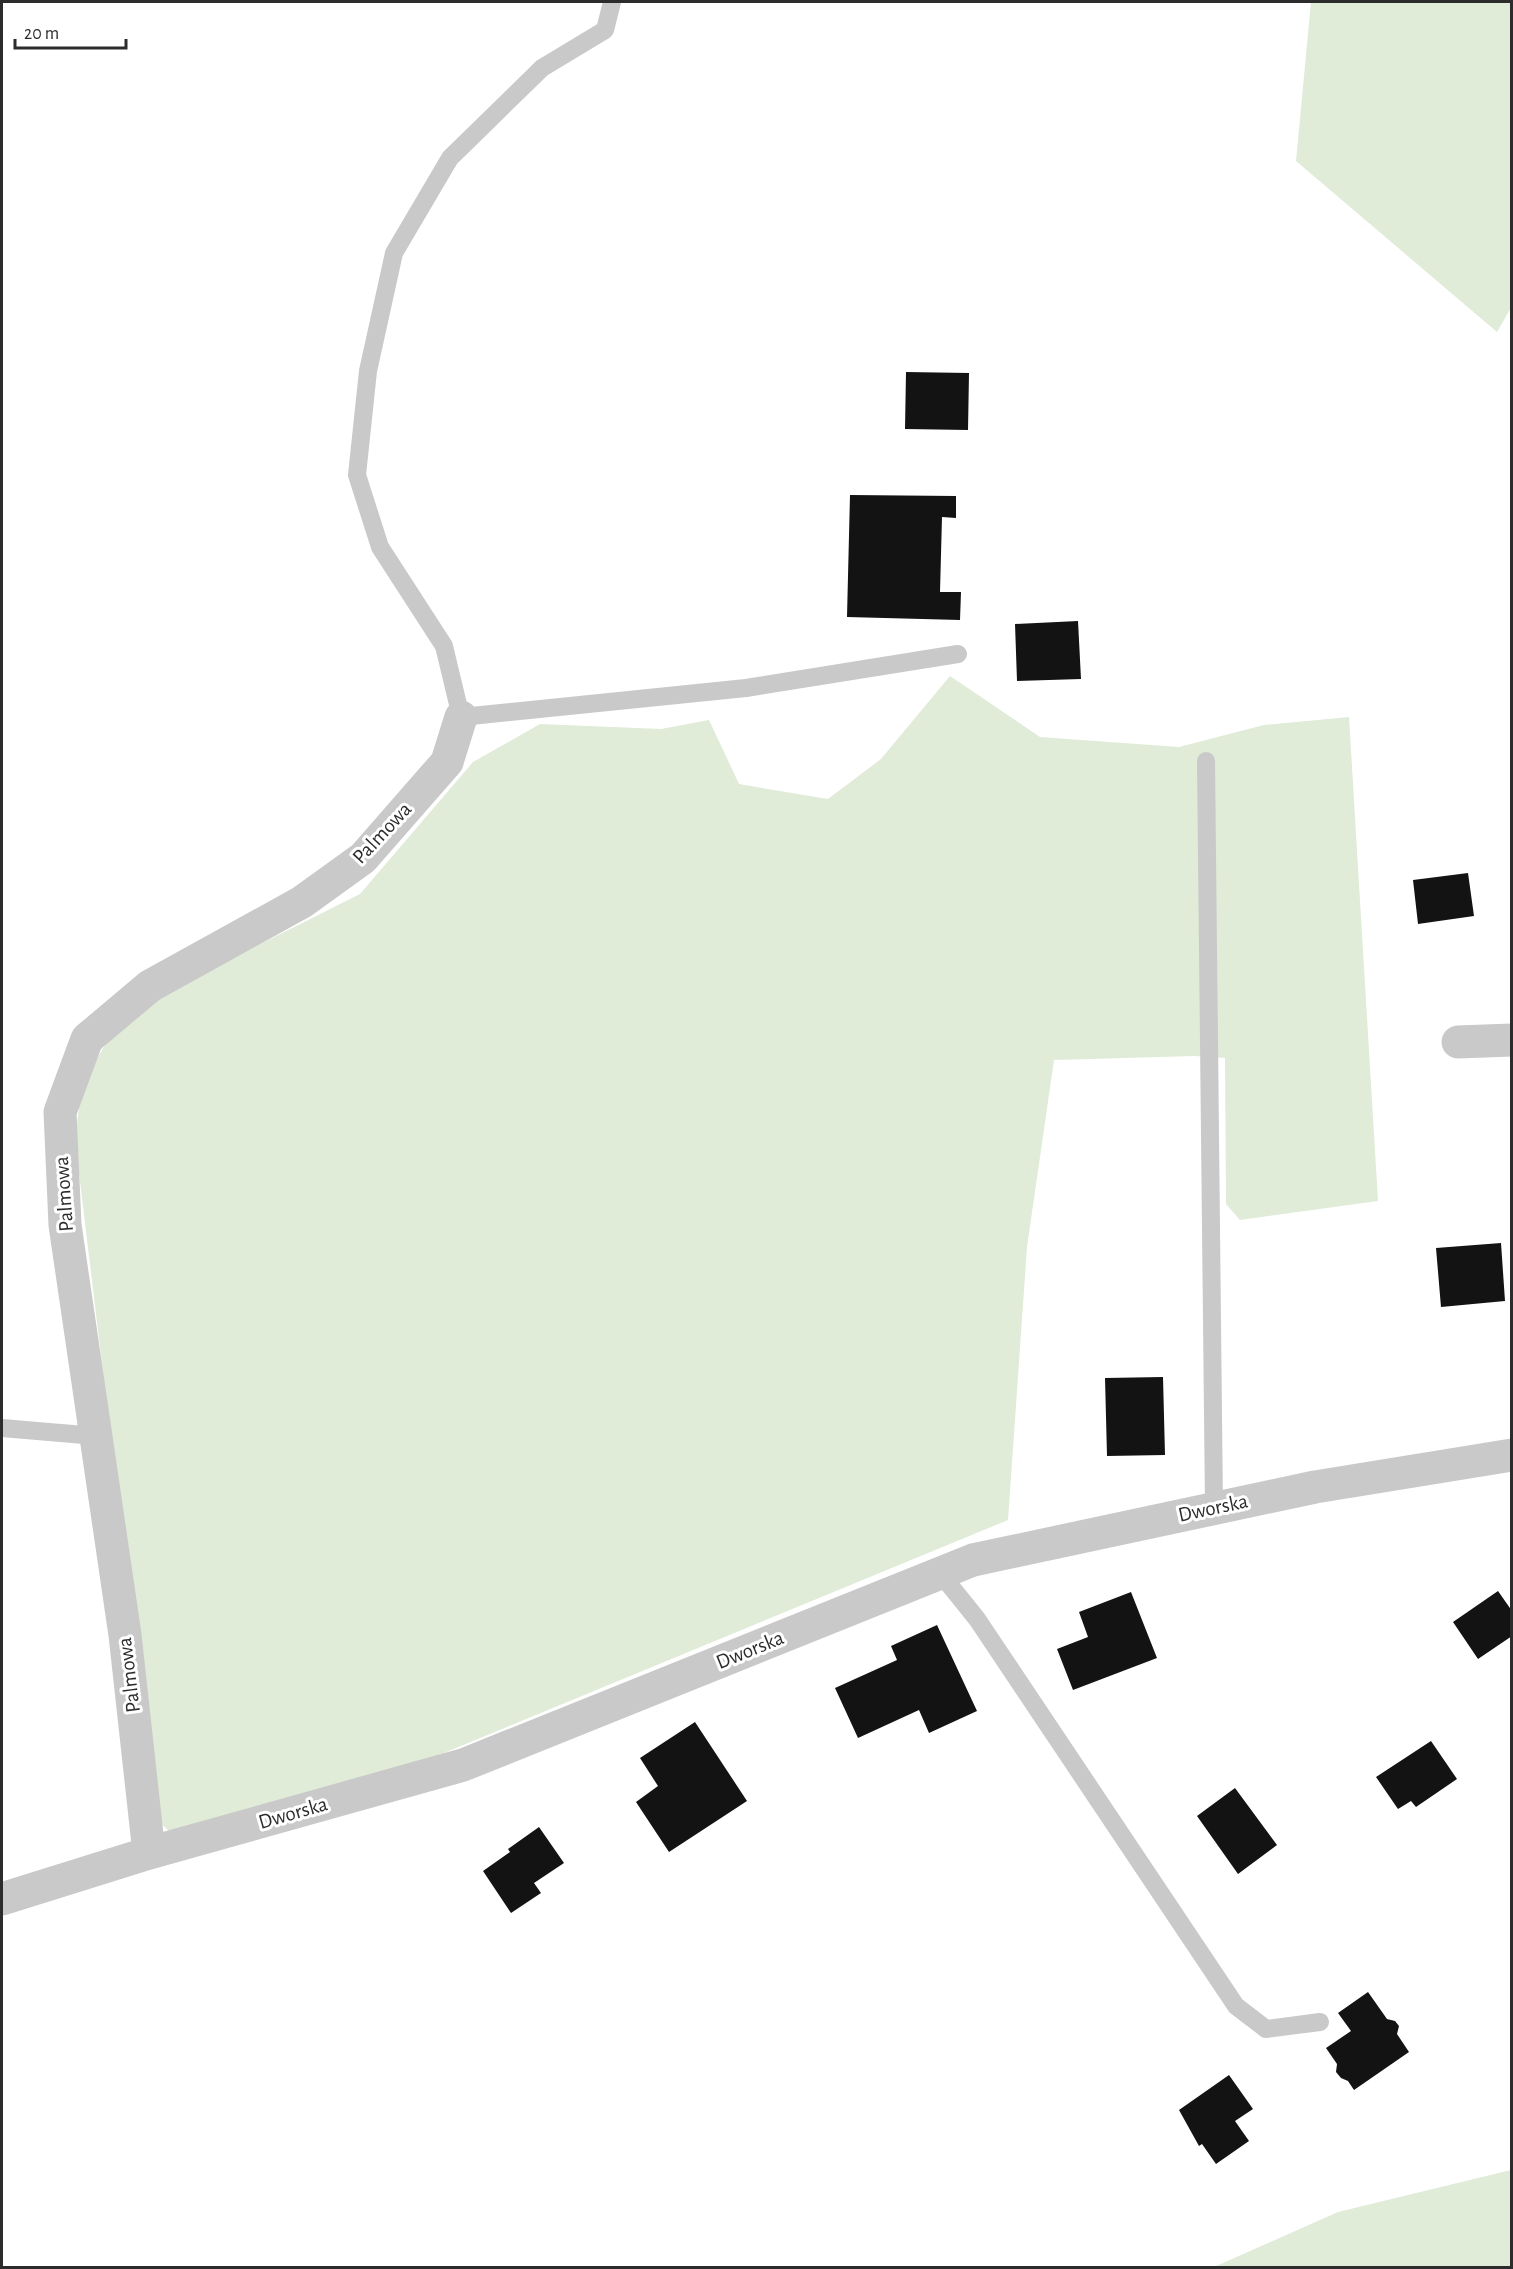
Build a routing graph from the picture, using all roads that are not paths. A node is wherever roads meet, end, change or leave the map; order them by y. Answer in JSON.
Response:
{"nodes":[{"id":1,"x":612,"y":2,"type":"edge"},
{"id":2,"x":958,"y":654,"type":"dead end"},
{"id":3,"x":461,"y":717,"type":"junction"},
{"id":4,"x":1206,"y":760,"type":"dead end"},
{"id":5,"x":1512,"y":1040,"type":"edge"},
{"id":6,"x":1458,"y":1042,"type":"dead end"},
{"id":7,"x":2,"y":1428,"type":"edge"},
{"id":8,"x":96,"y":1436,"type":"junction"},
{"id":9,"x":1512,"y":1455,"type":"edge"},
{"id":10,"x":1214,"y":1507,"type":"junction"},
{"id":11,"x":940,"y":1573,"type":"junction"},
{"id":12,"x":149,"y":1853,"type":"junction"},
{"id":13,"x":2,"y":1899,"type":"edge"},
{"id":14,"x":1320,"y":2022,"type":"dead end"}],
"edges":[{"from":1,"to":3,"type":"lane"},
{"from":2,"to":3,"type":"lane"},
{"from":3,"to":8,"type":"street","name":"Palmowa"},
{"from":4,"to":10,"type":"lane"},
{"from":5,"to":6,"type":"street"},
{"from":7,"to":8,"type":"lane"},
{"from":8,"to":12,"type":"street","name":"Palmowa"},
{"from":9,"to":10,"type":"street","name":"Dworska"},
{"from":10,"to":11,"type":"street","name":"Dworska"},
{"from":11,"to":12,"type":"street","name":"Dworska"},
{"from":11,"to":14,"type":"lane"},
{"from":12,"to":13,"type":"street","name":"Dworska"}]}
